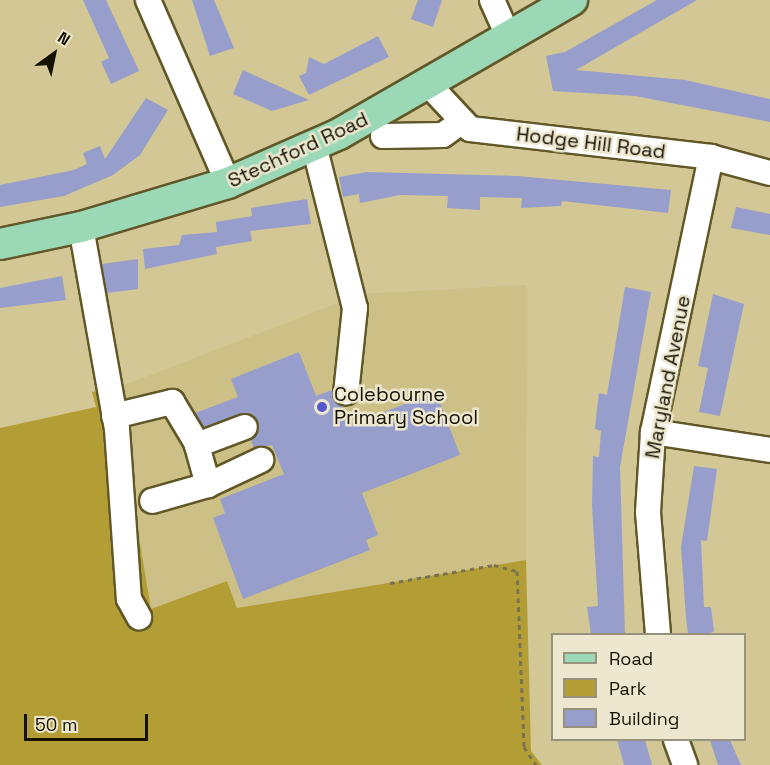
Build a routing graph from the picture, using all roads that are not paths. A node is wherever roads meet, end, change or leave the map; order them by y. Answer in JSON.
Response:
{"nodes":[{"id":1,"x":148,"y":0,"type":"edge"},
{"id":2,"x":492,"y":0,"type":"edge"},
{"id":3,"x":572,"y":0,"type":"edge"},
{"id":4,"x":509,"y":38,"type":"junction"},
{"id":5,"x":429,"y":85,"type":"junction"},
{"id":6,"x":462,"y":121,"type":"junction"},
{"id":7,"x":383,"y":136,"type":"dead end"},
{"id":8,"x":314,"y":145,"type":"junction"},
{"id":9,"x":711,"y":157,"type":"junction"},
{"id":10,"x":770,"y":174,"type":"edge"},
{"id":11,"x":228,"y":183,"type":"junction"},
{"id":12,"x":81,"y":227,"type":"junction"},
{"id":13,"x":0,"y":244,"type":"edge"},
{"id":14,"x":346,"y":393,"type":"dead end"},
{"id":15,"x":114,"y":416,"type":"junction"},
{"id":16,"x":244,"y":427,"type":"dead end"},
{"id":17,"x":653,"y":432,"type":"junction"},
{"id":18,"x":197,"y":445,"type":"junction"},
{"id":19,"x":770,"y":450,"type":"edge"},
{"id":20,"x":261,"y":460,"type":"dead end"},
{"id":21,"x":208,"y":484,"type":"junction"},
{"id":22,"x":152,"y":501,"type":"dead end"},
{"id":23,"x":139,"y":617,"type":"dead end"},
{"id":24,"x":658,"y":633,"type":"edge"},
{"id":25,"x":676,"y":741,"type":"edge"},
{"id":26,"x":685,"y":765,"type":"edge"}],
"edges":[{"from":1,"to":11,"type":"street"},
{"from":2,"to":4,"type":"street"},
{"from":3,"to":4,"type":"main road","name":"Stechford Road"},
{"from":4,"to":5,"type":"main road","name":"Stechford Road"},
{"from":5,"to":6,"type":"street","name":"Hodge Hill Road"},
{"from":5,"to":8,"type":"main road","name":"Stechford Road"},
{"from":6,"to":7,"type":"street"},
{"from":6,"to":9,"type":"street","name":"Hodge Hill Road"},
{"from":8,"to":11,"type":"main road","name":"Stechford Road"},
{"from":8,"to":14,"type":"street"},
{"from":9,"to":10,"type":"street","name":"Hodge Hill Road"},
{"from":9,"to":17,"type":"street","name":"Maryland Avenue"},
{"from":11,"to":12,"type":"main road","name":"Stechford Road"},
{"from":12,"to":13,"type":"main road","name":"Stechford Road"},
{"from":12,"to":15,"type":"street"},
{"from":15,"to":18,"type":"street"},
{"from":15,"to":23,"type":"street"},
{"from":16,"to":18,"type":"street"},
{"from":17,"to":19,"type":"street"},
{"from":17,"to":24,"type":"street","name":"Maryland Avenue"},
{"from":18,"to":21,"type":"street"},
{"from":20,"to":21,"type":"street"},
{"from":21,"to":22,"type":"street"},
{"from":25,"to":26,"type":"street"}]}
